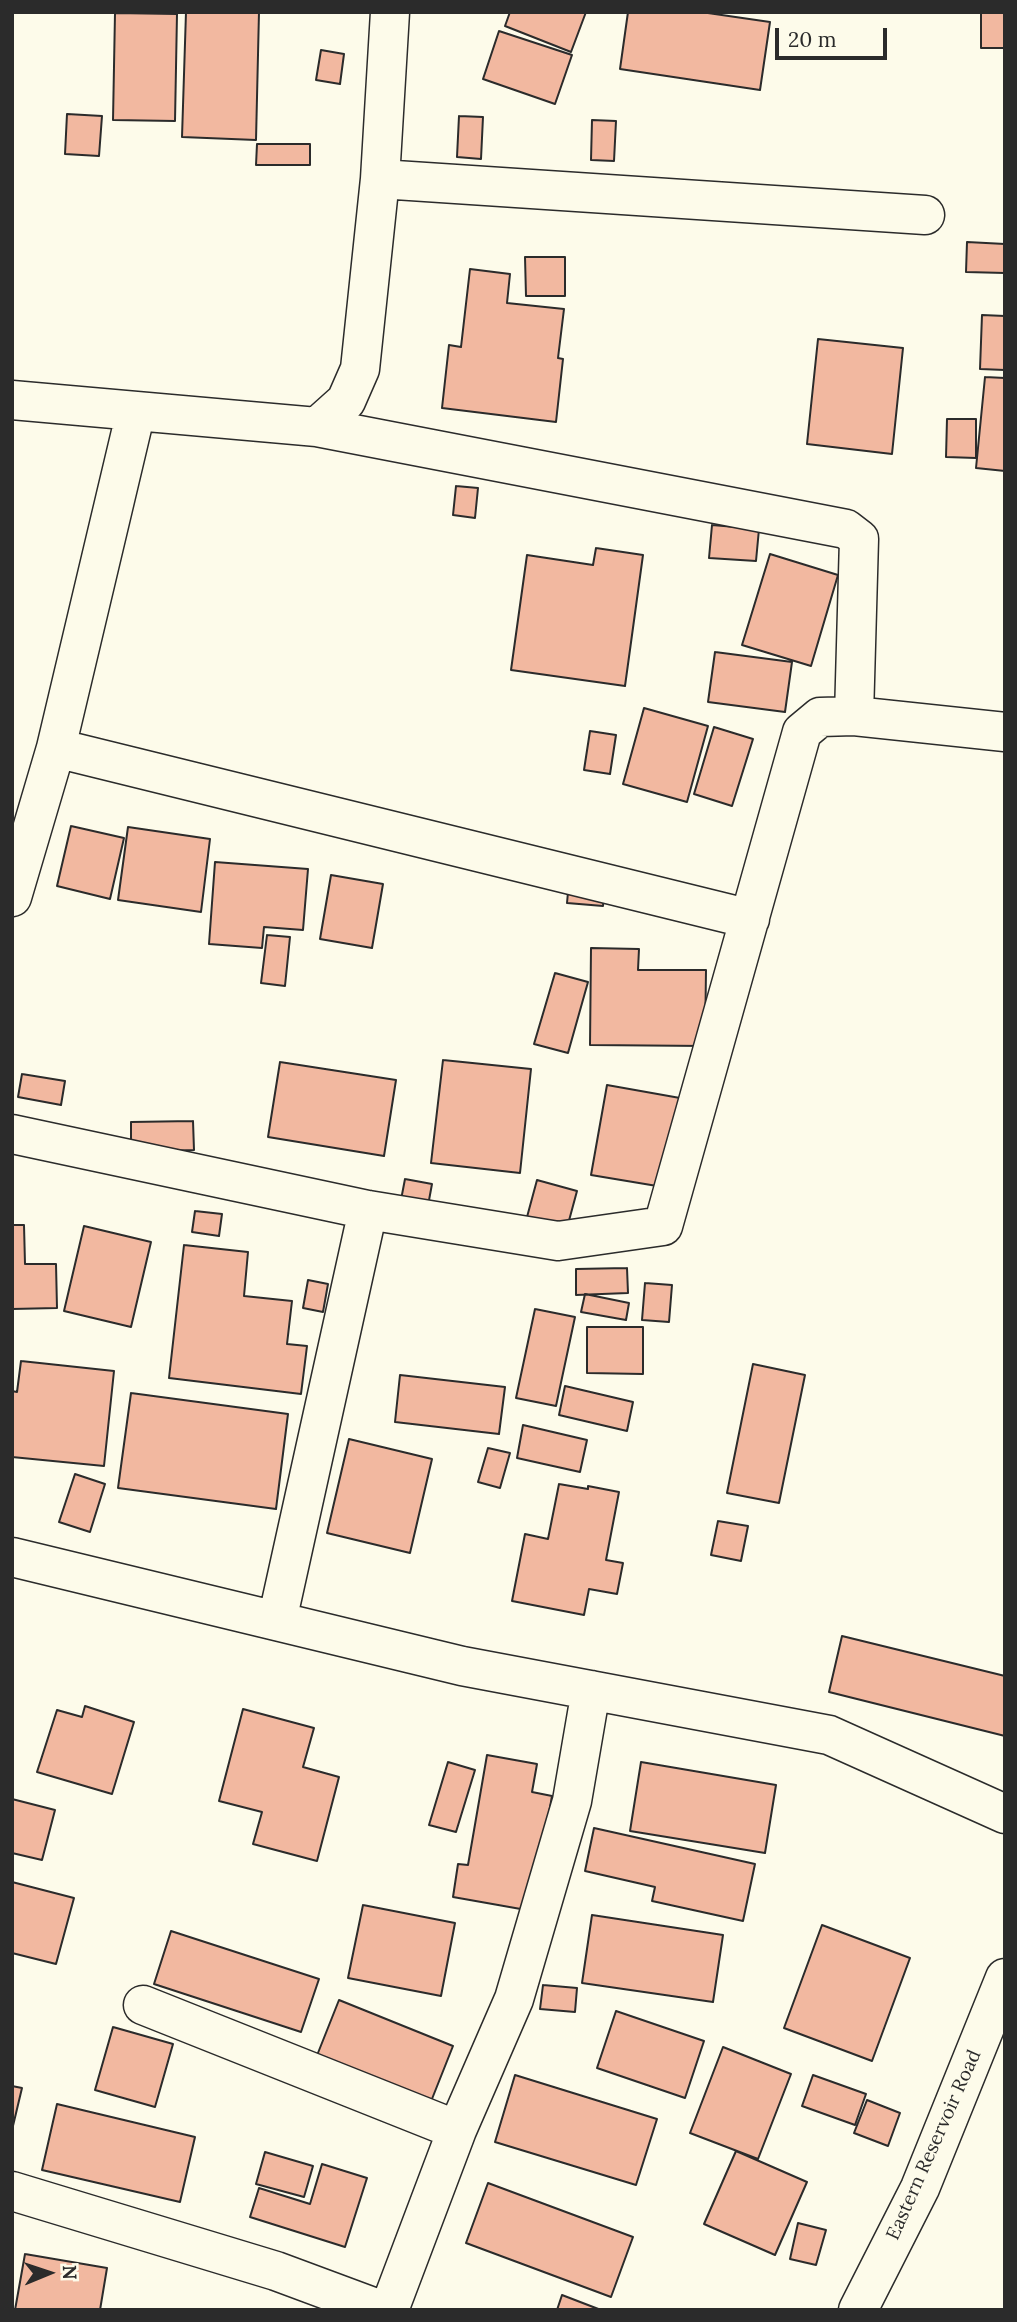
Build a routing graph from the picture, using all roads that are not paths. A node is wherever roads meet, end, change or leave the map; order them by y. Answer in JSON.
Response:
{"nodes":[{"id":1,"x":390,"y":12,"type":"edge"},
{"id":2,"x":380,"y":179,"type":"junction"},
{"id":3,"x":926,"y":215,"type":"dead end"},
{"id":4,"x":12,"y":400,"type":"edge"},
{"id":5,"x":136,"y":411,"type":"junction"},
{"id":6,"x":317,"y":427,"type":"junction"},
{"id":7,"x":854,"y":716,"type":"junction"},
{"id":8,"x":1005,"y":732,"type":"edge"},
{"id":9,"x":56,"y":748,"type":"junction"},
{"id":10,"x":12,"y":897,"type":"edge"},
{"id":11,"x":750,"y":919,"type":"junction"},
{"id":12,"x":12,"y":1134,"type":"edge"},
{"id":13,"x":368,"y":1210,"type":"junction"},
{"id":14,"x":12,"y":1557,"type":"edge"},
{"id":15,"x":276,"y":1621,"type":"junction"},
{"id":16,"x":591,"y":1690,"type":"junction"},
{"id":17,"x":1005,"y":1814,"type":"edge"},
{"id":18,"x":1005,"y":1978,"type":"edge"},
{"id":19,"x":143,"y":2005,"type":"dead end"},
{"id":20,"x":457,"y":2130,"type":"junction"},
{"id":21,"x":12,"y":2191,"type":"edge"},
{"id":22,"x":381,"y":2310,"type":"edge"},
{"id":23,"x":389,"y":2310,"type":"edge"},
{"id":24,"x":858,"y":2310,"type":"edge"}],
"edges":[{"from":1,"to":2,"type":"street"},
{"from":2,"to":3,"type":"street"},
{"from":2,"to":6,"type":"street"},
{"from":4,"to":5,"type":"street"},
{"from":5,"to":6,"type":"street"},
{"from":5,"to":9,"type":"street"},
{"from":6,"to":7,"type":"street"},
{"from":7,"to":8,"type":"street"},
{"from":7,"to":11,"type":"street"},
{"from":9,"to":10,"type":"street"},
{"from":9,"to":11,"type":"street"},
{"from":11,"to":13,"type":"street"},
{"from":12,"to":13,"type":"street"},
{"from":13,"to":15,"type":"street"},
{"from":14,"to":15,"type":"street"},
{"from":15,"to":16,"type":"street"},
{"from":16,"to":17,"type":"street"},
{"from":16,"to":20,"type":"street"},
{"from":18,"to":24,"type":"street","name":"Eastern Reservoir Road"},
{"from":19,"to":20,"type":"street"},
{"from":20,"to":23,"type":"street"},
{"from":21,"to":22,"type":"street"}]}
